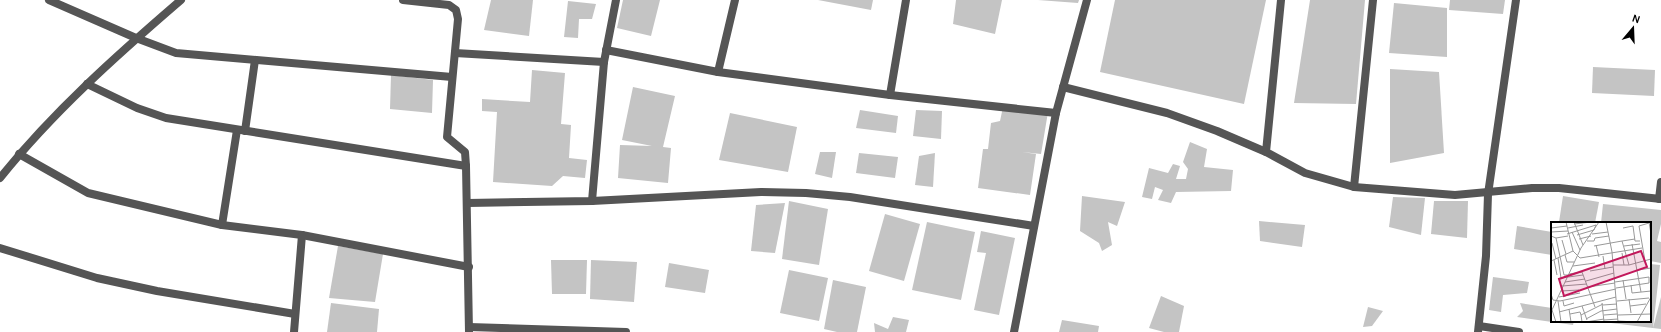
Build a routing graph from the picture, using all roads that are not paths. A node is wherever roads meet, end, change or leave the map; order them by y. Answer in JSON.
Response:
{"nodes":[{"id":1,"x":49,"y":0,"type":"edge"},
{"id":2,"x":181,"y":0,"type":"edge"},
{"id":3,"x":403,"y":0,"type":"edge"},
{"id":4,"x":616,"y":0,"type":"edge"},
{"id":5,"x":735,"y":0,"type":"edge"},
{"id":6,"x":906,"y":0,"type":"edge"},
{"id":7,"x":1087,"y":0,"type":"edge"},
{"id":8,"x":1281,"y":0,"type":"edge"},
{"id":9,"x":1373,"y":0,"type":"edge"},
{"id":10,"x":1516,"y":0,"type":"edge"},
{"id":11,"x":136,"y":38,"type":"junction"},
{"id":12,"x":606,"y":50,"type":"junction"},
{"id":13,"x":455,"y":53,"type":"junction"},
{"id":14,"x":255,"y":60,"type":"junction"},
{"id":15,"x":604,"y":62,"type":"junction"},
{"id":16,"x":718,"y":72,"type":"junction"},
{"id":17,"x":452,"y":77,"type":"junction"},
{"id":18,"x":86,"y":84,"type":"junction"},
{"id":19,"x":1063,"y":87,"type":"junction"},
{"id":20,"x":890,"y":96,"type":"junction"},
{"id":21,"x":1056,"y":113,"type":"junction"},
{"id":22,"x":241,"y":130,"type":"junction"},
{"id":23,"x":1266,"y":152,"type":"junction"},
{"id":24,"x":19,"y":154,"type":"junction"},
{"id":25,"x":466,"y":166,"type":"junction"},
{"id":26,"x":0,"y":178,"type":"edge"},
{"id":27,"x":1661,"y":182,"type":"edge"},
{"id":28,"x":1354,"y":187,"type":"junction"},
{"id":29,"x":1488,"y":194,"type":"junction"},
{"id":30,"x":1660,"y":199,"type":"edge"},
{"id":31,"x":592,"y":201,"type":"junction"},
{"id":32,"x":468,"y":203,"type":"junction"},
{"id":33,"x":222,"y":225,"type":"junction"},
{"id":34,"x":1034,"y":226,"type":"junction"},
{"id":35,"x":302,"y":235,"type":"junction"},
{"id":36,"x":0,"y":248,"type":"edge"},
{"id":37,"x":469,"y":267,"type":"junction"},
{"id":38,"x":295,"y":314,"type":"junction"},
{"id":39,"x":1479,"y":329,"type":"edge"},
{"id":40,"x":469,"y":330,"type":"edge"},
{"id":41,"x":294,"y":332,"type":"edge"},
{"id":42,"x":626,"y":332,"type":"edge"},
{"id":43,"x":1014,"y":332,"type":"edge"},
{"id":44,"x":1520,"y":332,"type":"edge"}],
"edges":[{"from":1,"to":11,"type":"street"},
{"from":2,"to":11,"type":"street"},
{"from":3,"to":13,"type":"street"},
{"from":4,"to":12,"type":"street"},
{"from":5,"to":16,"type":"street"},
{"from":6,"to":20,"type":"street"},
{"from":7,"to":19,"type":"street"},
{"from":8,"to":23,"type":"street"},
{"from":9,"to":28,"type":"street"},
{"from":10,"to":29,"type":"street"},
{"from":11,"to":14,"type":"street"},
{"from":11,"to":18,"type":"street"},
{"from":12,"to":15,"type":"street"},
{"from":12,"to":16,"type":"street"},
{"from":13,"to":15,"type":"street"},
{"from":13,"to":17,"type":"street"},
{"from":14,"to":17,"type":"street"},
{"from":14,"to":22,"type":"street"},
{"from":15,"to":31,"type":"street"},
{"from":16,"to":20,"type":"street"},
{"from":17,"to":25,"type":"street"},
{"from":18,"to":22,"type":"street"},
{"from":18,"to":24,"type":"street"},
{"from":19,"to":21,"type":"street"},
{"from":19,"to":23,"type":"street"},
{"from":20,"to":21,"type":"street"},
{"from":21,"to":34,"type":"street"},
{"from":22,"to":25,"type":"street"},
{"from":22,"to":33,"type":"street"},
{"from":23,"to":28,"type":"street"},
{"from":24,"to":26,"type":"street"},
{"from":24,"to":33,"type":"street"},
{"from":25,"to":32,"type":"street"},
{"from":27,"to":30,"type":"street"},
{"from":28,"to":29,"type":"street"},
{"from":29,"to":30,"type":"street"},
{"from":29,"to":39,"type":"street"},
{"from":31,"to":32,"type":"street"},
{"from":31,"to":34,"type":"street"},
{"from":32,"to":37,"type":"street"},
{"from":33,"to":35,"type":"street"},
{"from":34,"to":43,"type":"street"},
{"from":35,"to":37,"type":"street"},
{"from":35,"to":38,"type":"street"},
{"from":36,"to":38,"type":"street"},
{"from":37,"to":40,"type":"street"},
{"from":38,"to":41,"type":"street"},
{"from":39,"to":44,"type":"street"},
{"from":40,"to":42,"type":"street"}]}
